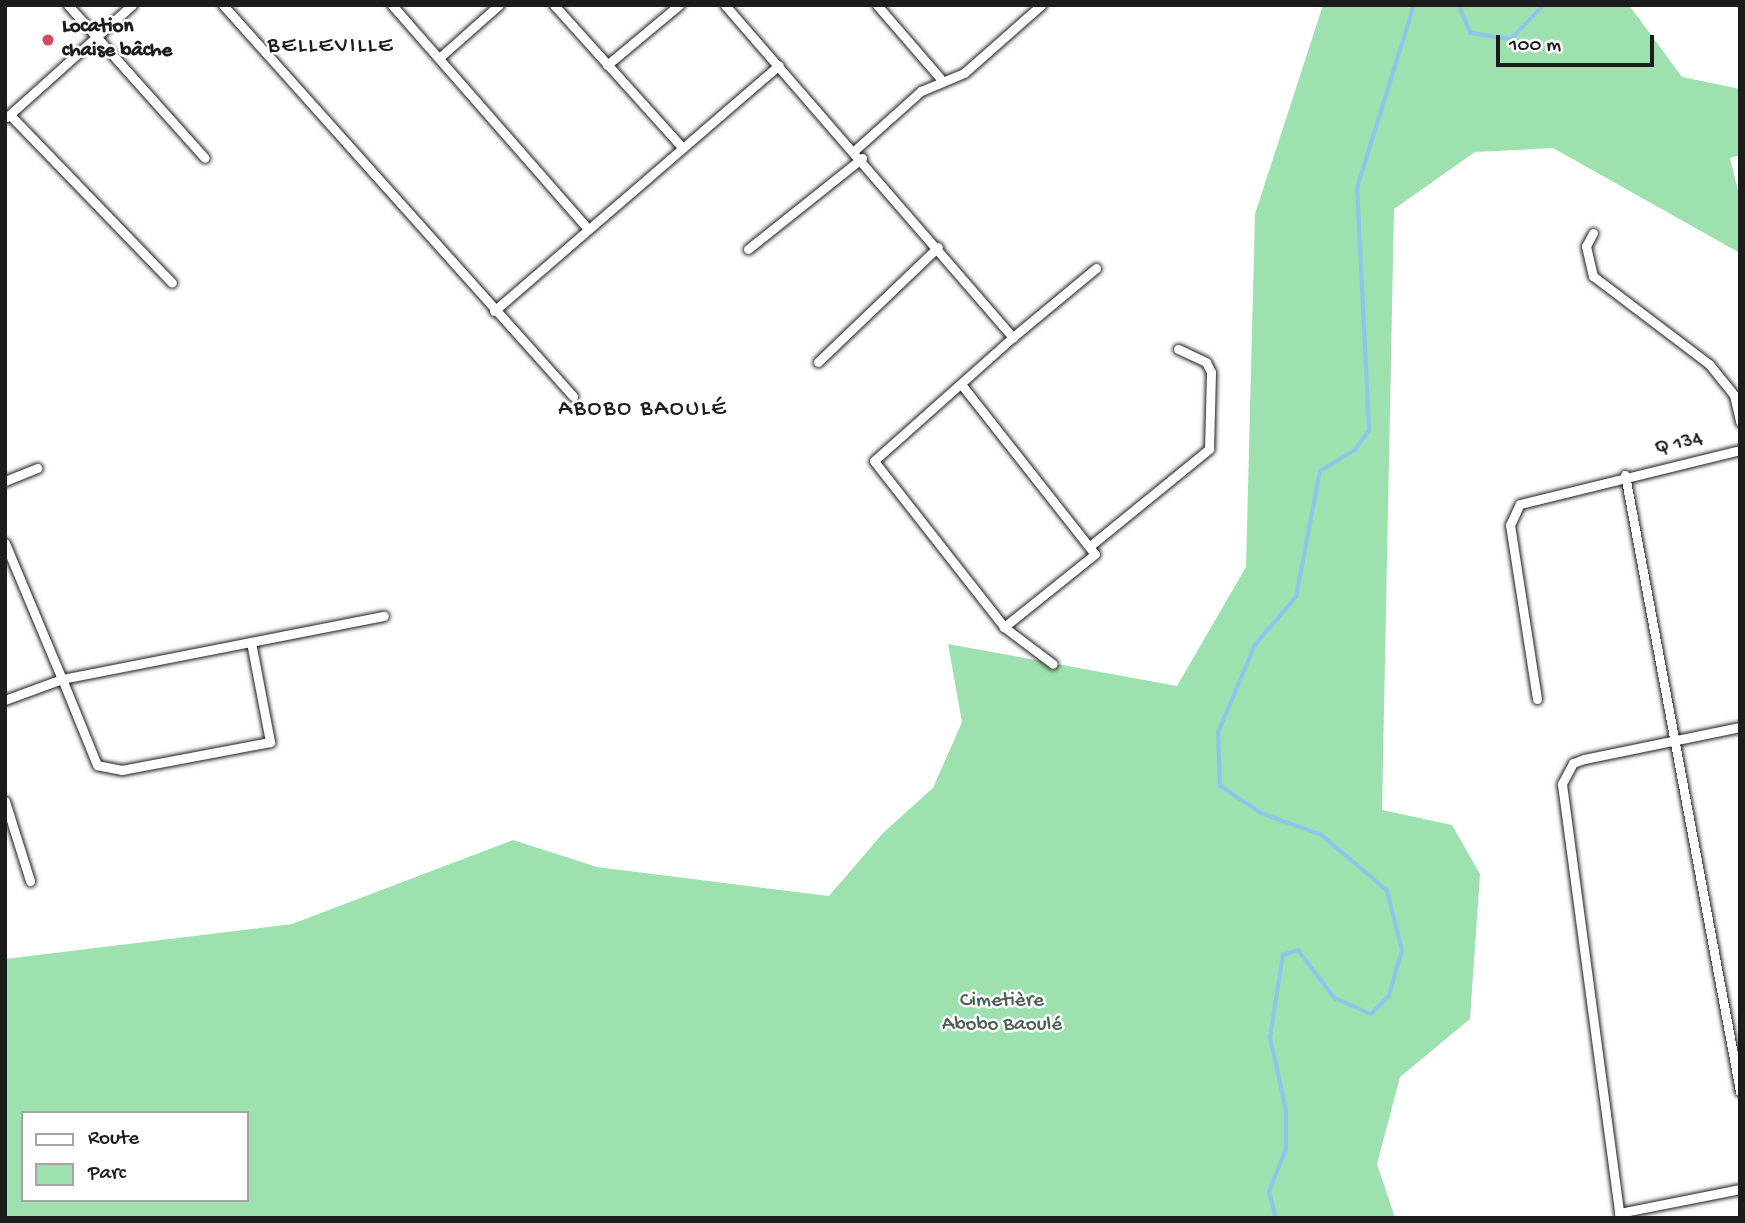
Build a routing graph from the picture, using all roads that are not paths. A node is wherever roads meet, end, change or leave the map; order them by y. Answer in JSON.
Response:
{"nodes":[{"id":1,"x":68,"y":5,"type":"edge"},
{"id":2,"x":132,"y":5,"type":"edge"},
{"id":3,"x":223,"y":5,"type":"edge"},
{"id":4,"x":392,"y":5,"type":"edge"},
{"id":5,"x":499,"y":5,"type":"edge"},
{"id":6,"x":554,"y":5,"type":"edge"},
{"id":7,"x":679,"y":5,"type":"edge"},
{"id":8,"x":725,"y":5,"type":"edge"},
{"id":9,"x":877,"y":5,"type":"edge"},
{"id":10,"x":1037,"y":6,"type":"edge"},
{"id":11,"x":97,"y":37,"type":"junction"},
{"id":12,"x":439,"y":58,"type":"junction"},
{"id":13,"x":607,"y":65,"type":"junction"},
{"id":14,"x":779,"y":65,"type":"junction"},
{"id":15,"x":940,"y":78,"type":"junction"},
{"id":16,"x":7,"y":116,"type":"edge"},
{"id":17,"x":682,"y":146,"type":"junction"},
{"id":18,"x":858,"y":154,"type":"junction"},
{"id":19,"x":205,"y":158,"type":"dead end"},
{"id":20,"x":588,"y":229,"type":"junction"},
{"id":21,"x":1593,"y":233,"type":"dead end"},
{"id":22,"x":938,"y":247,"type":"junction"},
{"id":23,"x":748,"y":249,"type":"dead end"},
{"id":24,"x":1096,"y":268,"type":"dead end"},
{"id":25,"x":172,"y":283,"type":"dead end"},
{"id":26,"x":494,"y":311,"type":"junction"},
{"id":27,"x":1013,"y":337,"type":"junction"},
{"id":28,"x":1178,"y":349,"type":"dead end"},
{"id":29,"x":818,"y":362,"type":"dead end"},
{"id":30,"x":961,"y":384,"type":"junction"},
{"id":31,"x":573,"y":396,"type":"dead end"},
{"id":32,"x":1740,"y":422,"type":"edge"},
{"id":33,"x":1740,"y":450,"type":"edge"},
{"id":34,"x":37,"y":468,"type":"dead end"},
{"id":35,"x":1625,"y":475,"type":"junction"},
{"id":36,"x":5,"y":481,"type":"edge"},
{"id":37,"x":5,"y":543,"type":"edge"},
{"id":38,"x":1090,"y":547,"type":"junction"},
{"id":39,"x":384,"y":616,"type":"dead end"},
{"id":40,"x":1004,"y":627,"type":"junction"},
{"id":41,"x":251,"y":642,"type":"junction"},
{"id":42,"x":1053,"y":664,"type":"dead end"},
{"id":43,"x":62,"y":679,"type":"junction"},
{"id":44,"x":1537,"y":698,"type":"dead end"},
{"id":45,"x":5,"y":700,"type":"edge"},
{"id":46,"x":1740,"y":727,"type":"edge"},
{"id":47,"x":1675,"y":739,"type":"junction"},
{"id":48,"x":5,"y":801,"type":"edge"},
{"id":49,"x":30,"y":881,"type":"dead end"},
{"id":50,"x":1740,"y":1091,"type":"edge"},
{"id":51,"x":1740,"y":1189,"type":"edge"},
{"id":52,"x":1619,"y":1216,"type":"edge"}],
"edges":[{"from":1,"to":11,"type":"street"},
{"from":2,"to":11,"type":"street"},
{"from":3,"to":26,"type":"street"},
{"from":4,"to":12,"type":"street"},
{"from":5,"to":12,"type":"street"},
{"from":6,"to":13,"type":"street"},
{"from":7,"to":13,"type":"street"},
{"from":8,"to":14,"type":"street"},
{"from":9,"to":15,"type":"street"},
{"from":10,"to":15,"type":"street"},
{"from":11,"to":16,"type":"street"},
{"from":11,"to":19,"type":"street"},
{"from":12,"to":20,"type":"street"},
{"from":13,"to":17,"type":"street"},
{"from":14,"to":17,"type":"street"},
{"from":14,"to":18,"type":"street"},
{"from":15,"to":18,"type":"street"},
{"from":16,"to":25,"type":"street"},
{"from":17,"to":20,"type":"street"},
{"from":18,"to":22,"type":"street"},
{"from":18,"to":23,"type":"street"},
{"from":20,"to":26,"type":"street"},
{"from":21,"to":32,"type":"street"},
{"from":22,"to":27,"type":"street"},
{"from":22,"to":29,"type":"street"},
{"from":24,"to":27,"type":"street"},
{"from":26,"to":31,"type":"street"},
{"from":27,"to":30,"type":"street"},
{"from":28,"to":38,"type":"street"},
{"from":30,"to":38,"type":"street"},
{"from":30,"to":40,"type":"street"},
{"from":33,"to":35,"type":"street","name":"Q 134"},
{"from":34,"to":36,"type":"street"},
{"from":35,"to":44,"type":"street","name":"Q 134"},
{"from":35,"to":47,"type":"street"},
{"from":37,"to":43,"type":"street"},
{"from":38,"to":40,"type":"street"},
{"from":39,"to":41,"type":"street"},
{"from":40,"to":42,"type":"street"},
{"from":41,"to":43,"type":"street"},
{"from":41,"to":43,"type":"street"},
{"from":43,"to":45,"type":"street"},
{"from":46,"to":47,"type":"street"},
{"from":47,"to":50,"type":"street"},
{"from":47,"to":52,"type":"street"},
{"from":48,"to":49,"type":"street"},
{"from":51,"to":52,"type":"street"}]}
